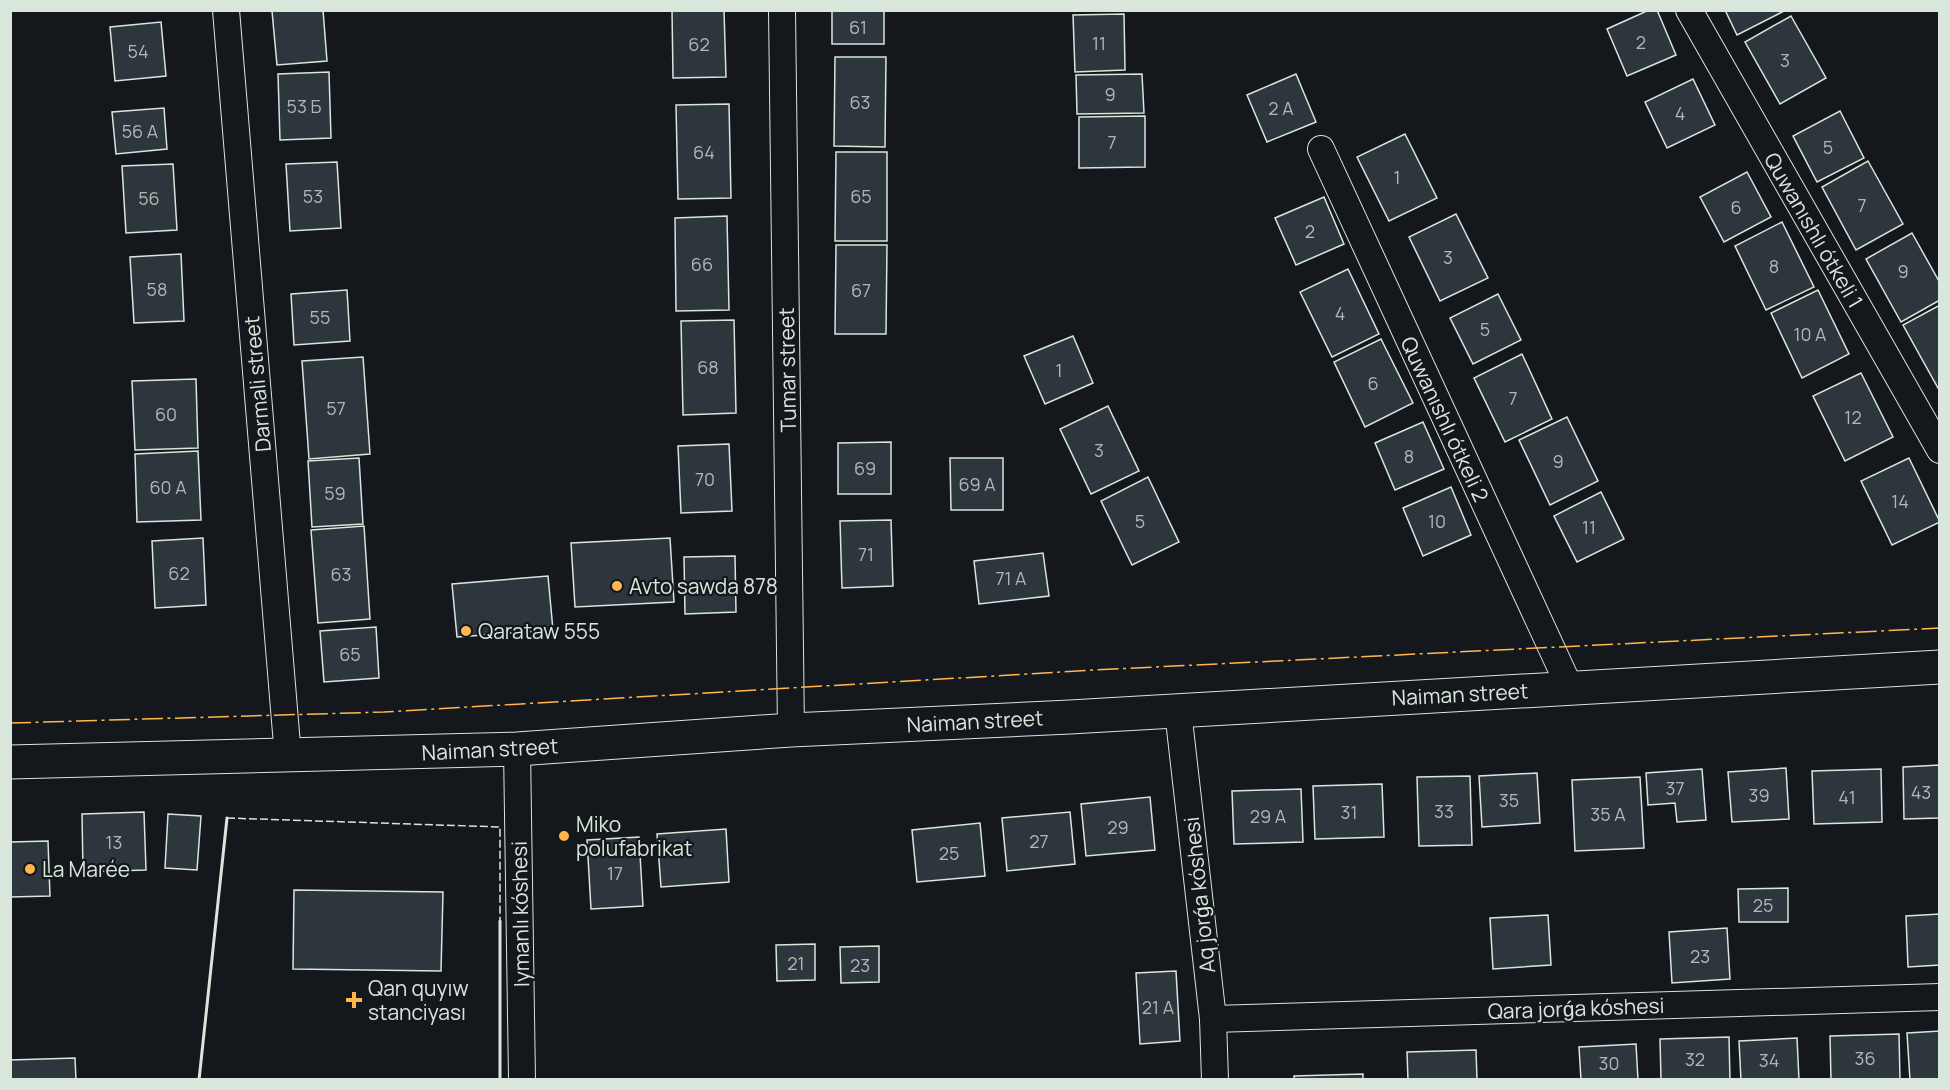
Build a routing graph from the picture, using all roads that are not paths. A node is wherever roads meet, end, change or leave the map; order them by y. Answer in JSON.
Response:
{"nodes":[{"id":1,"x":226,"y":10,"type":"edge"},
{"id":2,"x":782,"y":10,"type":"edge"},
{"id":3,"x":1689,"y":10,"type":"edge"},
{"id":4,"x":1321,"y":150,"type":"dead end"},
{"id":5,"x":1940,"y":450,"type":"edge"},
{"id":6,"x":1940,"y":666,"type":"edge"},
{"id":7,"x":1570,"y":688,"type":"junction"},
{"id":8,"x":1178,"y":711,"type":"junction"},
{"id":9,"x":790,"y":730,"type":"junction"},
{"id":10,"x":517,"y":749,"type":"junction"},
{"id":11,"x":288,"y":757,"type":"junction"},
{"id":12,"x":10,"y":762,"type":"edge"},
{"id":13,"x":1940,"y":997,"type":"edge"},
{"id":14,"x":1213,"y":1019,"type":"junction"},
{"id":15,"x":522,"y":1080,"type":"edge"},
{"id":16,"x":1215,"y":1080,"type":"edge"}],
"edges":[{"from":1,"to":11,"type":"street","name":"Darmali street"},
{"from":2,"to":9,"type":"street","name":"Tumar street"},
{"from":3,"to":5,"type":"street","name":"Quwanıshlı ótkeli 1"},
{"from":4,"to":7,"type":"street","name":"Quwanıshlı ótkeli 2"},
{"from":6,"to":7,"type":"main road","name":"Naiman street"},
{"from":7,"to":8,"type":"main road","name":"Naiman street"},
{"from":8,"to":9,"type":"main road","name":"Naiman street"},
{"from":8,"to":14,"type":"street","name":"Aq jorǵa kóshesi"},
{"from":9,"to":10,"type":"main road","name":"Naiman street"},
{"from":10,"to":11,"type":"main road","name":"Naiman street"},
{"from":10,"to":15,"type":"street","name":"Iymanlı kóshesi"},
{"from":11,"to":12,"type":"main road","name":"Naiman street"},
{"from":13,"to":14,"type":"street","name":"Qara jorǵa kóshesi"},
{"from":14,"to":16,"type":"street","name":"Aq jorǵa kóshesi"}]}
